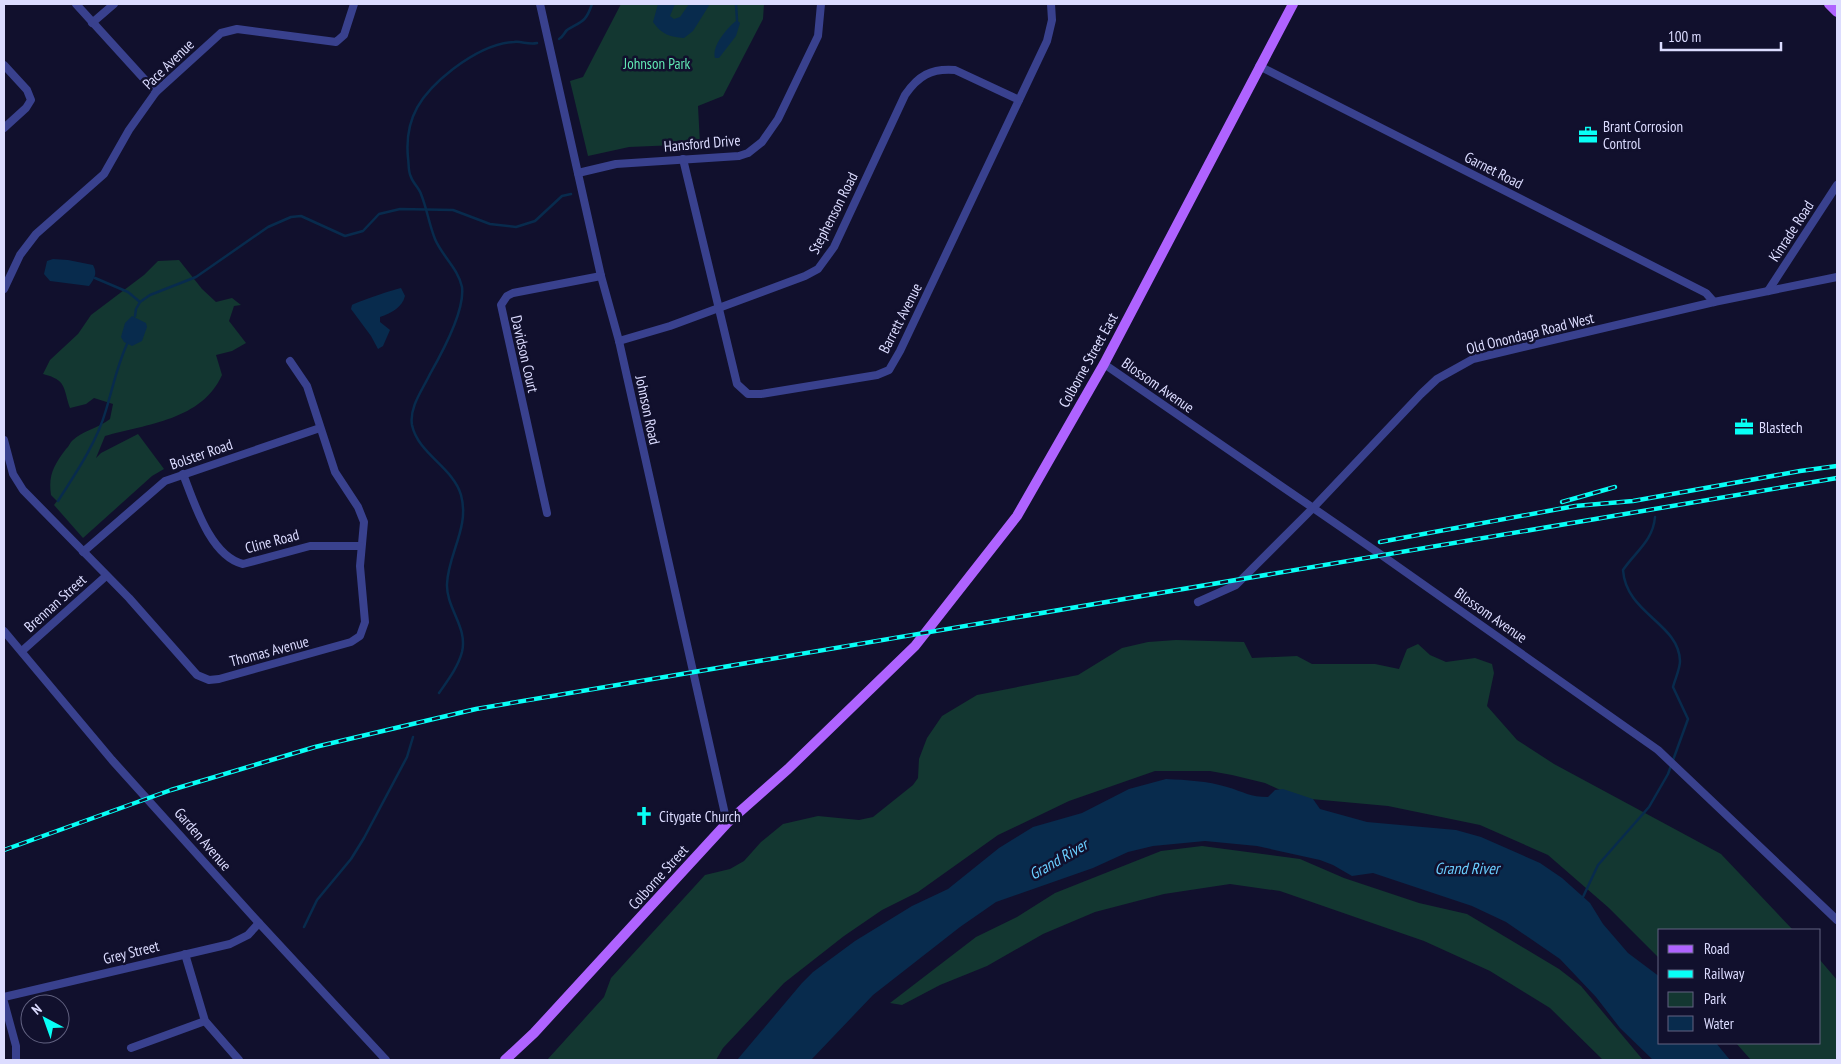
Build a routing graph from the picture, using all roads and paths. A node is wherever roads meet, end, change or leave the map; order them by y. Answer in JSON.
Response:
{"nodes":[{"id":1,"x":76,"y":4,"type":"edge"},
{"id":2,"x":114,"y":4,"type":"edge"},
{"id":3,"x":354,"y":4,"type":"edge"},
{"id":4,"x":540,"y":4,"type":"edge"},
{"id":5,"x":821,"y":4,"type":"edge"},
{"id":6,"x":1051,"y":4,"type":"edge"},
{"id":7,"x":1293,"y":4,"type":"edge"},
{"id":8,"x":1829,"y":4,"type":"edge"},
{"id":9,"x":1833,"y":4,"type":"edge"},
{"id":10,"x":1837,"y":7,"type":"edge"},
{"id":11,"x":1837,"y":12,"type":"edge"},
{"id":12,"x":92,"y":22,"type":"junction"},
{"id":13,"x":4,"y":65,"type":"edge"},
{"id":14,"x":1259,"y":66,"type":"junction"},
{"id":15,"x":156,"y":92,"type":"junction"},
{"id":16,"x":1019,"y":100,"type":"junction"},
{"id":17,"x":4,"y":128,"type":"edge"},
{"id":18,"x":683,"y":159,"type":"junction"},
{"id":19,"x":578,"y":173,"type":"junction"},
{"id":20,"x":1837,"y":185,"type":"edge"},
{"id":21,"x":601,"y":276,"type":"junction"},
{"id":22,"x":1837,"y":277,"type":"edge"},
{"id":23,"x":4,"y":289,"type":"edge"},
{"id":24,"x":1768,"y":291,"type":"junction"},
{"id":25,"x":1714,"y":302,"type":"junction"},
{"id":26,"x":717,"y":307,"type":"junction"},
{"id":27,"x":619,"y":341,"type":"junction"},
{"id":28,"x":290,"y":361,"type":"dead end"},
{"id":29,"x":1104,"y":364,"type":"junction"},
{"id":30,"x":320,"y":428,"type":"junction"},
{"id":31,"x":4,"y":440,"type":"edge"},
{"id":32,"x":182,"y":474,"type":"junction"},
{"id":33,"x":1312,"y":509,"type":"junction"},
{"id":34,"x":547,"y":513,"type":"dead end"},
{"id":35,"x":360,"y":546,"type":"junction"},
{"id":36,"x":84,"y":552,"type":"junction"},
{"id":37,"x":106,"y":576,"type":"junction"},
{"id":38,"x":1198,"y":602,"type":"dead end"},
{"id":39,"x":4,"y":631,"type":"edge"},
{"id":40,"x":22,"y":651,"type":"junction"},
{"id":41,"x":861,"y":699,"type":"joint"},
{"id":42,"x":727,"y":823,"type":"junction"},
{"id":43,"x":1837,"y":920,"type":"edge"},
{"id":44,"x":259,"y":923,"type":"junction"},
{"id":45,"x":185,"y":954,"type":"junction"},
{"id":46,"x":4,"y":997,"type":"edge"},
{"id":47,"x":4,"y":1002,"type":"edge"},
{"id":48,"x":205,"y":1021,"type":"junction"},
{"id":49,"x":130,"y":1048,"type":"dead end"},
{"id":50,"x":16,"y":1060,"type":"edge"},
{"id":51,"x":239,"y":1060,"type":"edge"},
{"id":52,"x":386,"y":1060,"type":"edge"},
{"id":53,"x":505,"y":1060,"type":"edge"}],
"edges":[{"from":1,"to":12,"type":"street"},
{"from":2,"to":12,"type":"street"},
{"from":3,"to":15,"type":"street","name":"Pace Avenue"},
{"from":4,"to":19,"type":"street","name":"Johnson Road"},
{"from":5,"to":18,"type":"street","name":"Hansford Drive"},
{"from":6,"to":16,"type":"street","name":"Barrett Avenue"},
{"from":7,"to":14,"type":"main road","name":"Colborne Street East"},
{"from":8,"to":11,"type":"main road"},
{"from":9,"to":10,"type":"street"},
{"from":12,"to":15,"type":"street"},
{"from":13,"to":17,"type":"street"},
{"from":14,"to":25,"type":"street","name":"Garnet Road"},
{"from":14,"to":29,"type":"main road","name":"Colborne Street East"},
{"from":15,"to":23,"type":"street","name":"Pace Avenue"},
{"from":16,"to":26,"type":"street","name":"Stephenson Road"},
{"from":16,"to":26,"type":"street","name":"Barrett Avenue"},
{"from":18,"to":19,"type":"street","name":"Hansford Drive"},
{"from":18,"to":26,"type":"street","name":"Barrett Avenue"},
{"from":19,"to":21,"type":"street","name":"Johnson Road"},
{"from":20,"to":24,"type":"street","name":"Kinrade Road"},
{"from":21,"to":27,"type":"street","name":"Johnson Road"},
{"from":21,"to":34,"type":"street","name":"Davidson Court"},
{"from":22,"to":24,"type":"street","name":"Old Onondaga Road West"},
{"from":24,"to":25,"type":"street","name":"Old Onondaga Road West"},
{"from":25,"to":33,"type":"street","name":"Old Onondaga Road West"},
{"from":26,"to":27,"type":"street","name":"Stephenson Road"},
{"from":27,"to":42,"type":"street","name":"Johnson Road"},
{"from":28,"to":30,"type":"street","name":"Thomas Avenue"},
{"from":29,"to":33,"type":"street","name":"Blossom Avenue"},
{"from":29,"to":41,"type":"main road","name":"Colborne Street East"},
{"from":30,"to":32,"type":"street","name":"Bolster Road"},
{"from":30,"to":35,"type":"street","name":"Thomas Avenue"},
{"from":31,"to":36,"type":"street","name":"Thomas Avenue"},
{"from":32,"to":35,"type":"street","name":"Cline Road"},
{"from":32,"to":36,"type":"street","name":"Bolster Road"},
{"from":33,"to":38,"type":"street","name":"Old Onondaga Road West"},
{"from":33,"to":43,"type":"street","name":"Blossom Avenue"},
{"from":35,"to":37,"type":"street","name":"Thomas Avenue"},
{"from":36,"to":37,"type":"street","name":"Thomas Avenue"},
{"from":37,"to":40,"type":"street","name":"Brennan Street"},
{"from":39,"to":40,"type":"street","name":"Garden Avenue"},
{"from":40,"to":44,"type":"street","name":"Garden Avenue"},
{"from":41,"to":42,"type":"main road","name":"Colborne Street"},
{"from":42,"to":53,"type":"main road","name":"Colborne Street"},
{"from":44,"to":45,"type":"street","name":"Grey Street"},
{"from":44,"to":52,"type":"street","name":"Garden Avenue"},
{"from":45,"to":46,"type":"street","name":"Grey Street"},
{"from":45,"to":48,"type":"street"},
{"from":47,"to":50,"type":"street"},
{"from":48,"to":49,"type":"street"},
{"from":48,"to":51,"type":"street"}]}
